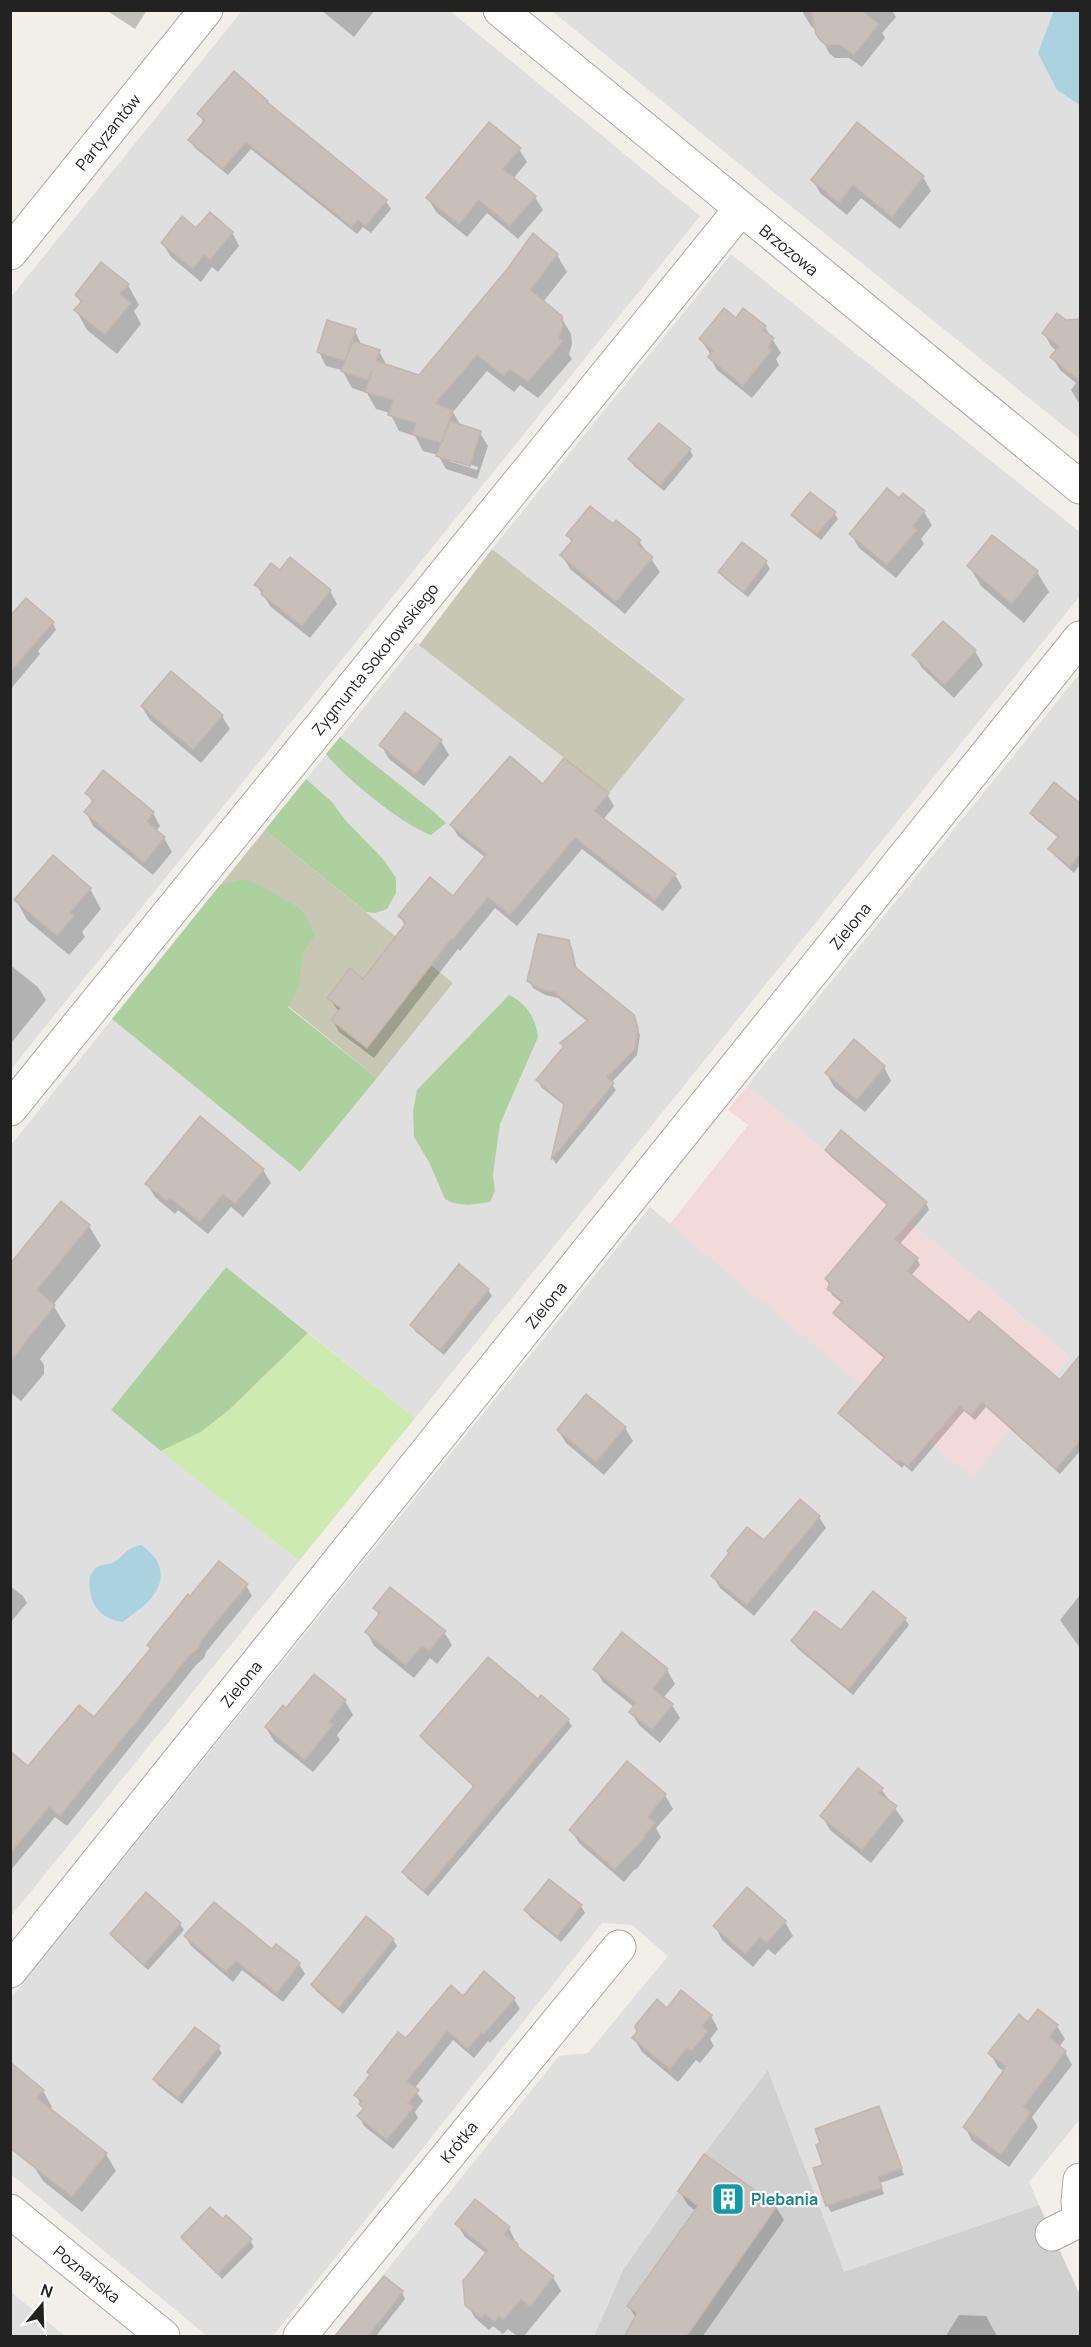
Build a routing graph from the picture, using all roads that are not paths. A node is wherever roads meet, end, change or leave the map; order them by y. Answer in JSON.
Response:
{"nodes":[{"id":1,"x":206,"y":10,"type":"edge"},
{"id":2,"x":500,"y":10,"type":"edge"},
{"id":3,"x":740,"y":210,"type":"junction"},
{"id":4,"x":10,"y":253,"type":"edge"},
{"id":5,"x":1080,"y":487,"type":"edge"},
{"id":6,"x":1080,"y":638,"type":"edge"},
{"id":7,"x":10,"y":1109,"type":"edge"},
{"id":8,"x":619,"y":1947,"type":"dead end"},
{"id":9,"x":10,"y":1971,"type":"edge"},
{"id":10,"x":1080,"y":2180,"type":"edge"},
{"id":11,"x":10,"y":2211,"type":"edge"},
{"id":12,"x":1071,"y":2225,"type":"edge"},
{"id":13,"x":163,"y":2337,"type":"edge"},
{"id":14,"x":300,"y":2337,"type":"edge"}],
"edges":[{"from":1,"to":4,"type":"street","name":"Partyzantów"},
{"from":2,"to":3,"type":"street","name":"Brzozowa"},
{"from":3,"to":5,"type":"street","name":"Brzozowa"},
{"from":3,"to":7,"type":"street","name":"Zygmunta Sokołowskiego"},
{"from":6,"to":9,"type":"street","name":"Zielona"},
{"from":8,"to":14,"type":"street","name":"Krótka"},
{"from":10,"to":12,"type":"street"},
{"from":11,"to":13,"type":"street","name":"Poznańska"}]}
